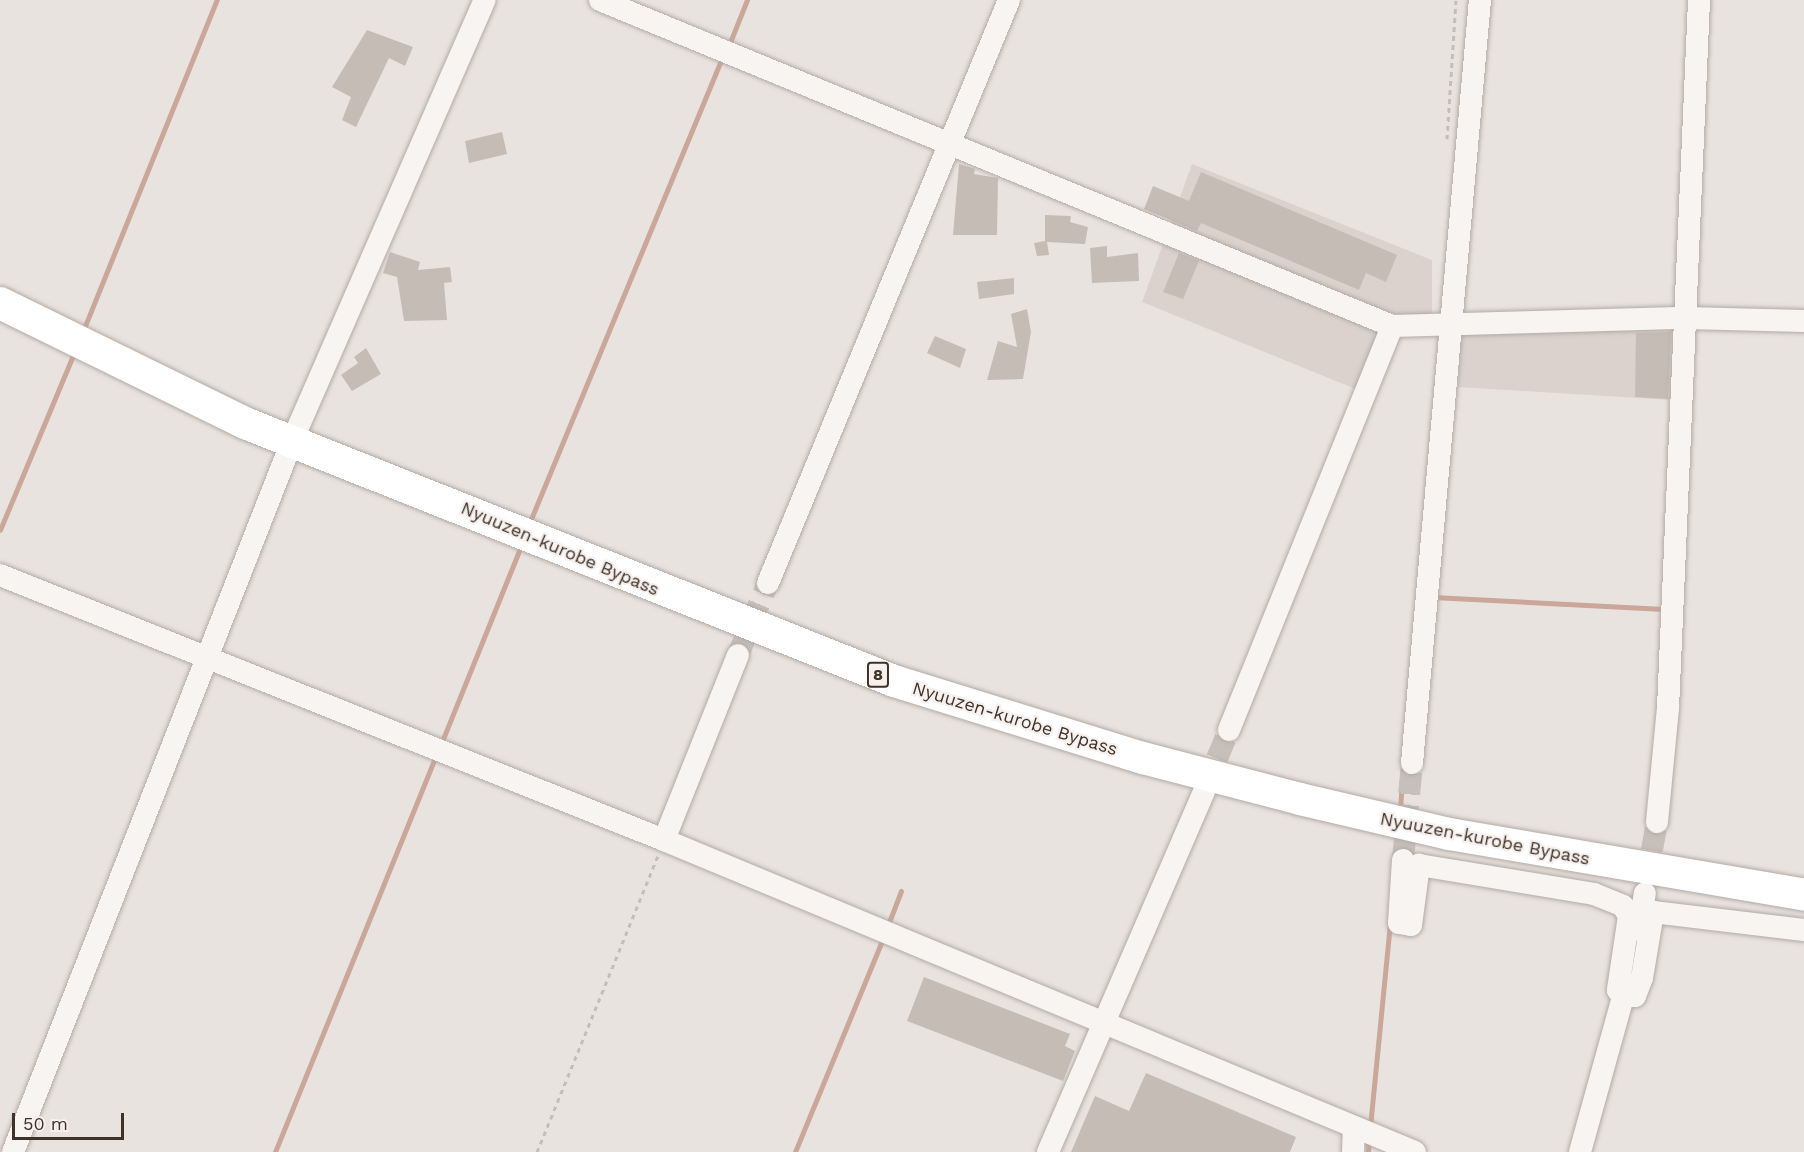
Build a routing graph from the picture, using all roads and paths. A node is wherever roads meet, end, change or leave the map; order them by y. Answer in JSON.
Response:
{"nodes":[{"id":1,"x":485,"y":0,"type":"edge"},
{"id":2,"x":600,"y":0,"type":"edge"},
{"id":3,"x":1009,"y":0,"type":"edge"},
{"id":4,"x":1480,"y":0,"type":"edge"},
{"id":5,"x":1699,"y":0,"type":"edge"},
{"id":6,"x":948,"y":141,"type":"junction"},
{"id":7,"x":0,"y":303,"type":"edge"},
{"id":8,"x":1686,"y":318,"type":"junction"},
{"id":9,"x":1804,"y":321,"type":"edge"},
{"id":10,"x":1455,"y":324,"type":"junction"},
{"id":11,"x":1392,"y":326,"type":"junction"},
{"id":12,"x":292,"y":441,"type":"junction"},
{"id":13,"x":0,"y":574,"type":"edge"},
{"id":14,"x":768,"y":582,"type":"tunnel mouth"},
{"id":15,"x":738,"y":655,"type":"tunnel mouth"},
{"id":16,"x":209,"y":661,"type":"junction"},
{"id":17,"x":1229,"y":730,"type":"tunnel mouth"},
{"id":18,"x":1412,"y":763,"type":"tunnel mouth"},
{"id":19,"x":1204,"y":791,"type":"tunnel mouth"},
{"id":20,"x":1657,"y":822,"type":"tunnel mouth"},
{"id":21,"x":664,"y":840,"type":"junction"},
{"id":22,"x":1403,"y":860,"type":"tunnel mouth"},
{"id":23,"x":1645,"y":893,"type":"tunnel mouth"},
{"id":24,"x":1804,"y":895,"type":"edge"},
{"id":25,"x":1804,"y":930,"type":"edge"},
{"id":26,"x":1624,"y":996,"type":"junction"},
{"id":27,"x":1102,"y":1024,"type":"junction"},
{"id":28,"x":1354,"y":1127,"type":"junction"},
{"id":29,"x":13,"y":1152,"type":"edge"},
{"id":30,"x":537,"y":1152,"type":"edge"},
{"id":31,"x":1048,"y":1152,"type":"edge"},
{"id":32,"x":1353,"y":1152,"type":"edge"},
{"id":33,"x":1415,"y":1152,"type":"edge"},
{"id":34,"x":1580,"y":1152,"type":"edge"}],
"edges":[{"from":1,"to":12,"type":"street"},
{"from":2,"to":6,"type":"street"},
{"from":3,"to":6,"type":"street"},
{"from":4,"to":10,"type":"street"},
{"from":5,"to":8,"type":"street"},
{"from":6,"to":11,"type":"street"},
{"from":6,"to":14,"type":"street"},
{"from":7,"to":12,"type":"highway","name":"Nyuuzen-kurobe Bypass","number":"8"},
{"from":8,"to":9,"type":"street"},
{"from":8,"to":10,"type":"street"},
{"from":8,"to":20,"type":"street"},
{"from":10,"to":11,"type":"street"},
{"from":10,"to":18,"type":"street"},
{"from":11,"to":17,"type":"street"},
{"from":12,"to":16,"type":"street"},
{"from":12,"to":24,"type":"highway","name":"Nyuuzen-kurobe Bypass","number":"8"},
{"from":13,"to":16,"type":"street"},
{"from":15,"to":21,"type":"street"},
{"from":16,"to":21,"type":"street"},
{"from":16,"to":29,"type":"street"},
{"from":19,"to":27,"type":"street"},
{"from":21,"to":27,"type":"street"},
{"from":21,"to":30,"type":"path"},
{"from":22,"to":26,"type":"street"},
{"from":23,"to":26,"type":"street"},
{"from":25,"to":26,"type":"street"},
{"from":26,"to":34,"type":"street"},
{"from":27,"to":28,"type":"street"},
{"from":27,"to":31,"type":"street"},
{"from":28,"to":32,"type":"street"},
{"from":28,"to":33,"type":"street"}]}
